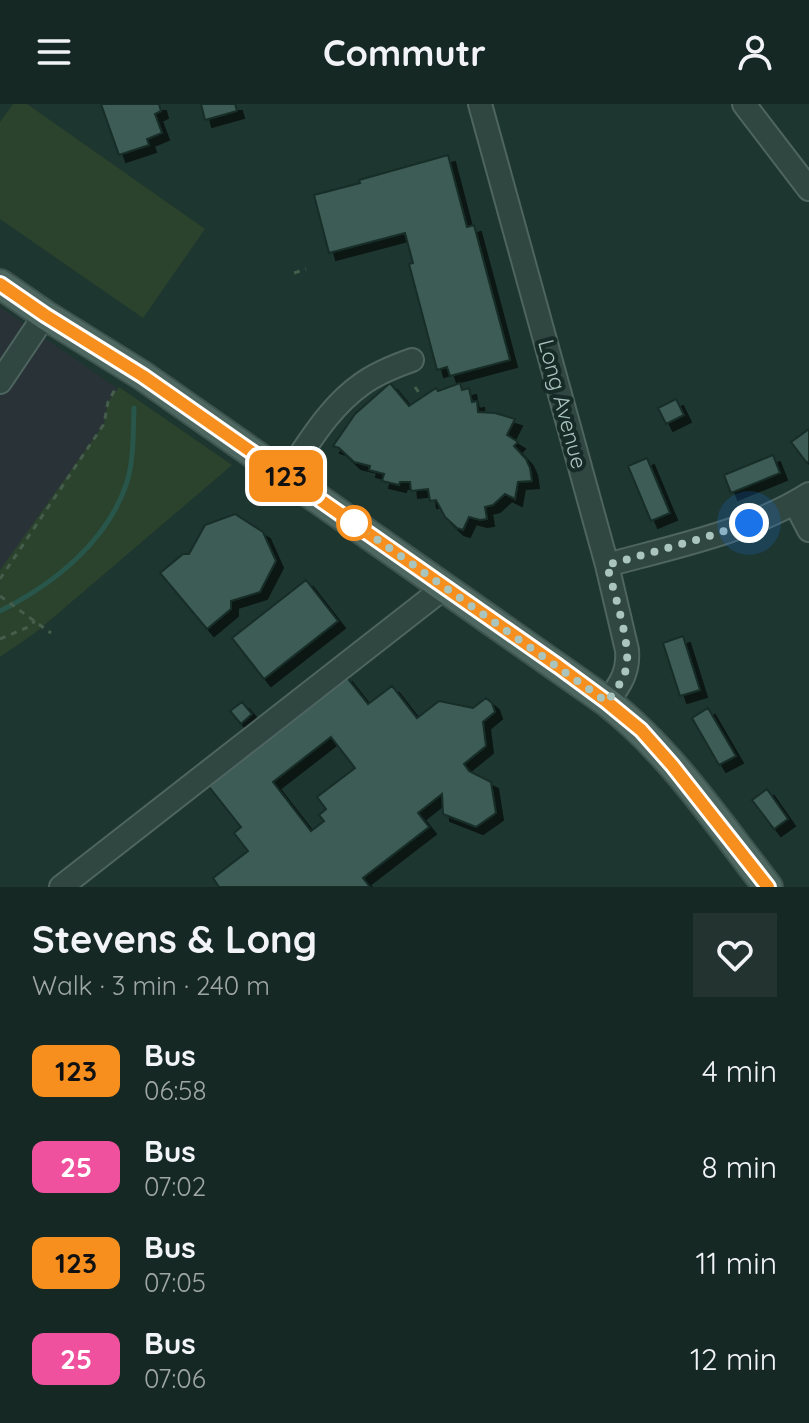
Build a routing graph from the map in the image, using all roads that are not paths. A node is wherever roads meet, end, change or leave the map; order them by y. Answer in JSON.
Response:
{"nodes":[{"id":1,"x":480,"y":104,"type":"edge"},
{"id":2,"x":744,"y":104,"type":"edge"},
{"id":3,"x":809,"y":189,"type":"edge"},
{"id":4,"x":0,"y":284,"type":"edge"},
{"id":5,"x":45,"y":315,"type":"junction"},
{"id":6,"x":412,"y":360,"type":"dead end"},
{"id":7,"x":0,"y":382,"type":"edge"},
{"id":8,"x":286,"y":476,"type":"junction"},
{"id":9,"x":802,"y":499,"type":"edge"},
{"id":10,"x":809,"y":530,"type":"edge"},
{"id":11,"x":607,"y":565,"type":"junction"},
{"id":12,"x":445,"y":587,"type":"junction"},
{"id":13,"x":607,"y":702,"type":"junction"},
{"id":14,"x":61,"y":887,"type":"edge"},
{"id":15,"x":768,"y":887,"type":"edge"}],
"edges":[{"from":1,"to":11,"type":"street","name":"Long Avenue"},
{"from":2,"to":3,"type":"street"},
{"from":4,"to":5,"type":"main road"},
{"from":5,"to":7,"type":"street"},
{"from":5,"to":8,"type":"main road"},
{"from":6,"to":8,"type":"street"},
{"from":8,"to":12,"type":"main road"},
{"from":9,"to":10,"type":"street"},
{"from":9,"to":11,"type":"street"},
{"from":11,"to":13,"type":"street","name":"Long Avenue"},
{"from":12,"to":13,"type":"main road"},
{"from":12,"to":14,"type":"street"},
{"from":13,"to":15,"type":"main road"}]}
